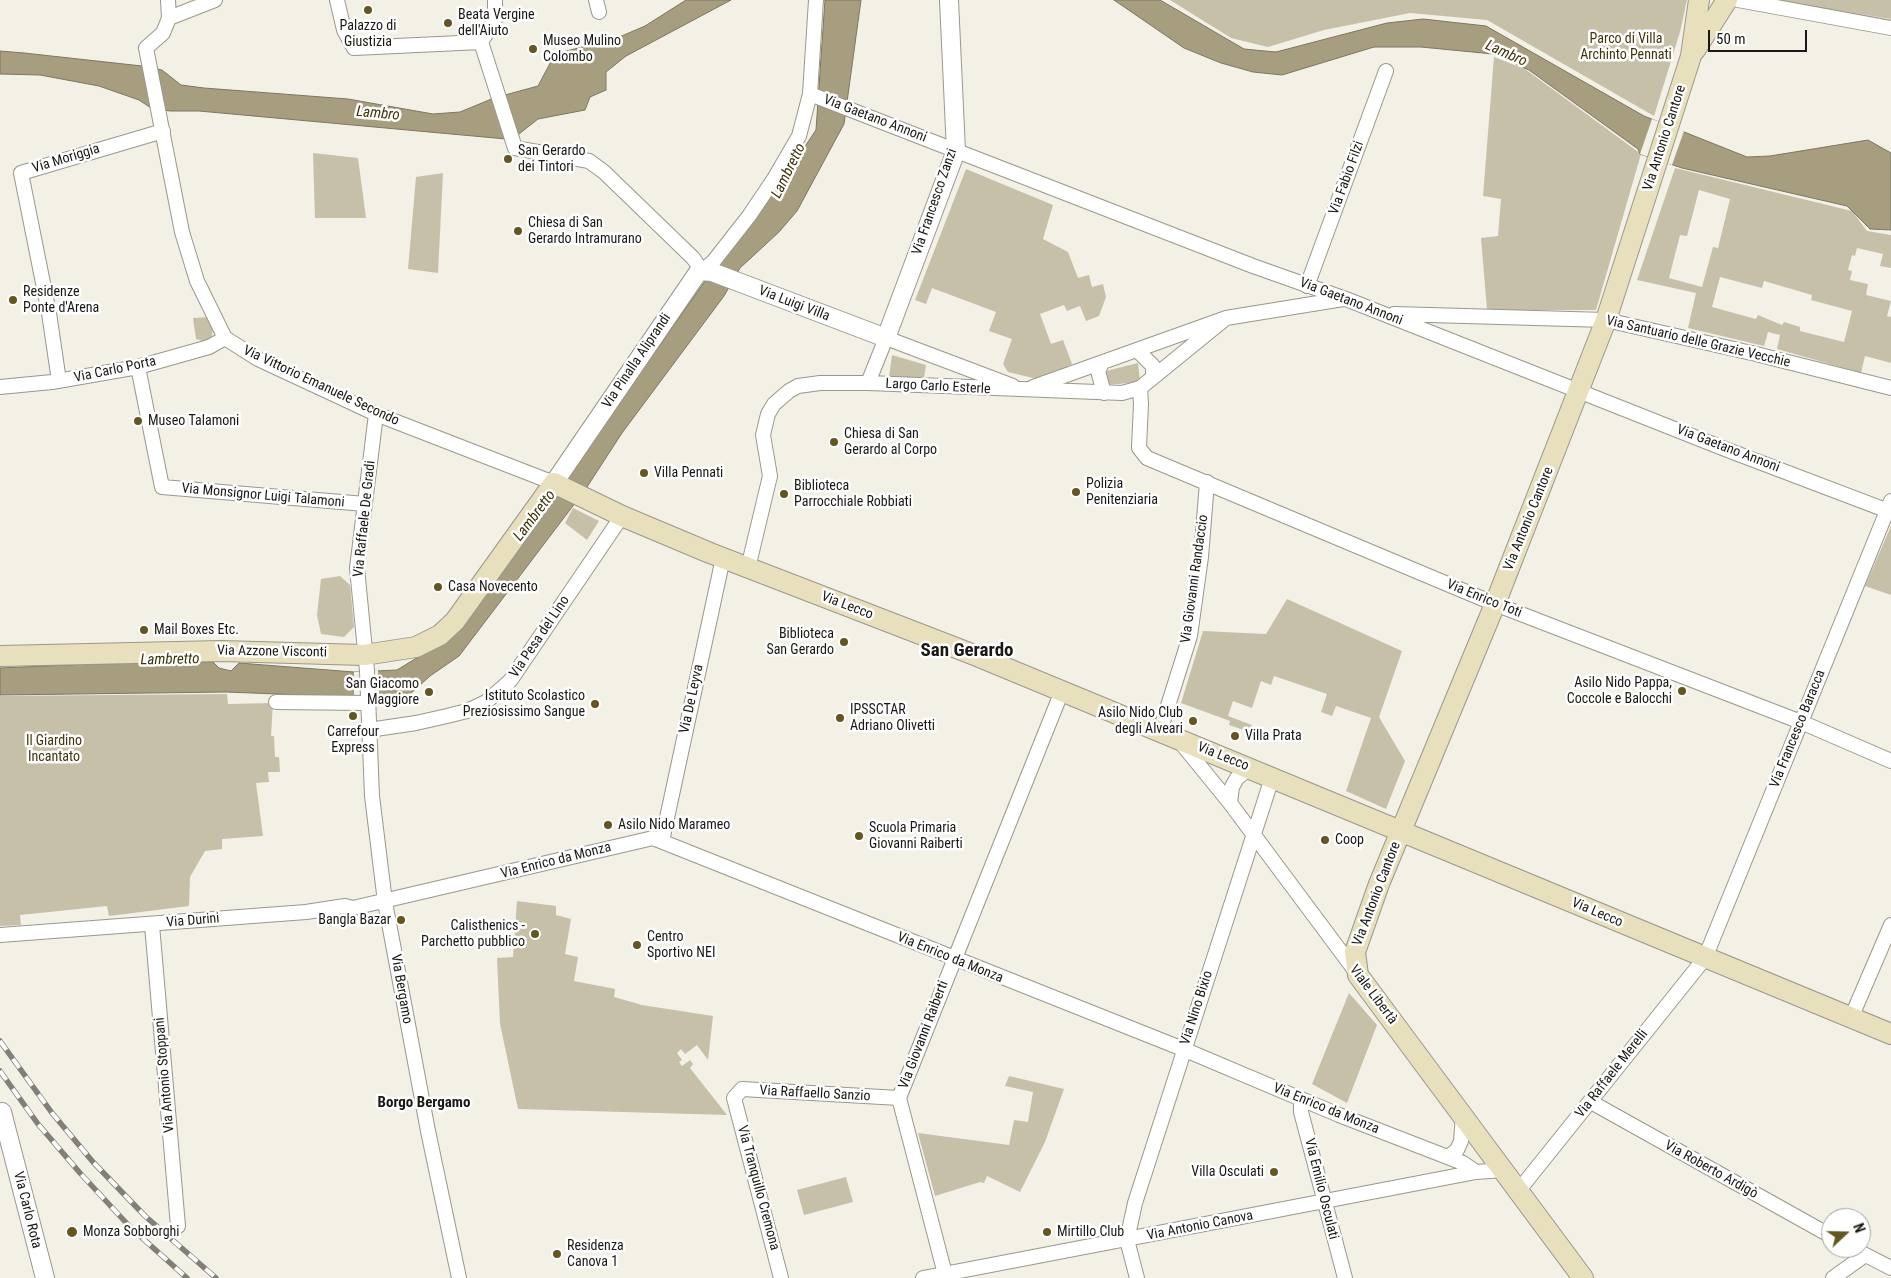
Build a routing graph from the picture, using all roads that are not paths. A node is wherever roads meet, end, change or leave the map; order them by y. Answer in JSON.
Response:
{"nodes":[{"id":1,"x":168,"y":0,"type":"edge"},
{"id":2,"x":215,"y":0,"type":"edge"},
{"id":3,"x":337,"y":0,"type":"edge"},
{"id":4,"x":495,"y":0,"type":"edge"},
{"id":5,"x":816,"y":0,"type":"edge"},
{"id":6,"x":950,"y":0,"type":"edge"},
{"id":7,"x":1699,"y":0,"type":"edge"},
{"id":8,"x":1727,"y":0,"type":"edge"},
{"id":9,"x":1738,"y":0,"type":"edge"},
{"id":10,"x":169,"y":18,"type":"junction"},
{"id":11,"x":1891,"y":28,"type":"edge"},
{"id":12,"x":482,"y":42,"type":"junction"},
{"id":13,"x":1691,"y":56,"type":"junction"},
{"id":14,"x":1386,"y":71,"type":"dead end"},
{"id":15,"x":813,"y":96,"type":"junction"},
{"id":16,"x":163,"y":132,"type":"junction"},
{"id":17,"x":956,"y":151,"type":"junction"},
{"id":18,"x":707,"y":271,"type":"junction"},
{"id":19,"x":1307,"y":286,"type":"junction"},
{"id":20,"x":1346,"y":299,"type":"junction"},
{"id":21,"x":1383,"y":314,"type":"junction"},
{"id":22,"x":1226,"y":318,"type":"junction"},
{"id":23,"x":1606,"y":320,"type":"junction"},
{"id":24,"x":226,"y":338,"type":"junction"},
{"id":25,"x":886,"y":338,"type":"junction"},
{"id":26,"x":1138,"y":351,"type":"junction"},
{"id":27,"x":1102,"y":363,"type":"junction"},
{"id":28,"x":138,"y":367,"type":"junction"},
{"id":29,"x":1153,"y":375,"type":"junction"},
{"id":30,"x":59,"y":381,"type":"junction"},
{"id":31,"x":868,"y":383,"type":"junction"},
{"id":32,"x":0,"y":387,"type":"edge"},
{"id":33,"x":1140,"y":388,"type":"junction"},
{"id":34,"x":1891,"y":388,"type":"edge"},
{"id":35,"x":1024,"y":390,"type":"junction"},
{"id":36,"x":1580,"y":391,"type":"junction"},
{"id":37,"x":1104,"y":393,"type":"junction"},
{"id":38,"x":376,"y":414,"type":"junction"},
{"id":39,"x":1207,"y":482,"type":"junction"},
{"id":40,"x":557,"y":484,"type":"junction"},
{"id":41,"x":365,"y":504,"type":"junction"},
{"id":42,"x":1890,"y":508,"type":"edge"},
{"id":43,"x":622,"y":516,"type":"junction"},
{"id":44,"x":723,"y":558,"type":"junction"},
{"id":45,"x":748,"y":568,"type":"junction"},
{"id":46,"x":1495,"y":604,"type":"junction"},
{"id":47,"x":0,"y":656,"type":"edge"},
{"id":48,"x":366,"y":663,"type":"junction"},
{"id":49,"x":1062,"y":691,"type":"junction"},
{"id":50,"x":368,"y":700,"type":"junction"},
{"id":51,"x":276,"y":702,"type":"dead end"},
{"id":52,"x":1801,"y":722,"type":"junction"},
{"id":53,"x":369,"y":730,"type":"junction"},
{"id":54,"x":1167,"y":734,"type":"junction"},
{"id":55,"x":1891,"y":762,"type":"edge"},
{"id":56,"x":1250,"y":768,"type":"junction"},
{"id":57,"x":1272,"y":778,"type":"junction"},
{"id":58,"x":1230,"y":803,"type":"junction"},
{"id":59,"x":1402,"y":831,"type":"junction"},
{"id":60,"x":1253,"y":834,"type":"junction"},
{"id":61,"x":662,"y":841,"type":"junction"},
{"id":62,"x":385,"y":902,"type":"junction"},
{"id":63,"x":152,"y":925,"type":"junction"},
{"id":64,"x":1891,"y":925,"type":"edge"},
{"id":65,"x":0,"y":935,"type":"edge"},
{"id":66,"x":1705,"y":958,"type":"junction"},
{"id":67,"x":953,"y":959,"type":"junction"},
{"id":68,"x":1358,"y":976,"type":"junction"},
{"id":69,"x":1851,"y":1018,"type":"junction"},
{"id":70,"x":1891,"y":1034,"type":"edge"},
{"id":71,"x":1183,"y":1049,"type":"junction"},
{"id":72,"x":734,"y":1098,"type":"joint"},
{"id":73,"x":899,"y":1098,"type":"junction"},
{"id":74,"x":1302,"y":1099,"type":"junction"},
{"id":75,"x":1591,"y":1102,"type":"junction"},
{"id":76,"x":2,"y":1112,"type":"dead end"},
{"id":77,"x":1463,"y":1114,"type":"junction"},
{"id":78,"x":0,"y":1149,"type":"edge"},
{"id":79,"x":1448,"y":1157,"type":"junction"},
{"id":80,"x":1504,"y":1170,"type":"junction"},
{"id":81,"x":1476,"y":1172,"type":"junction"},
{"id":82,"x":1518,"y":1190,"type":"junction"},
{"id":83,"x":1324,"y":1202,"type":"junction"},
{"id":84,"x":178,"y":1226,"type":"dead end"},
{"id":85,"x":1821,"y":1230,"type":"edge"},
{"id":86,"x":1127,"y":1240,"type":"junction"},
{"id":87,"x":1861,"y":1258,"type":"edge"},
{"id":88,"x":1871,"y":1258,"type":"edge"},
{"id":89,"x":1891,"y":1268,"type":"edge"},
{"id":90,"x":945,"y":1274,"type":"junction"},
{"id":91,"x":32,"y":1278,"type":"edge"},
{"id":92,"x":45,"y":1278,"type":"edge"},
{"id":93,"x":459,"y":1278,"type":"edge"},
{"id":94,"x":781,"y":1278,"type":"edge"},
{"id":95,"x":923,"y":1278,"type":"edge"},
{"id":96,"x":1137,"y":1278,"type":"edge"},
{"id":97,"x":1345,"y":1278,"type":"edge"},
{"id":98,"x":1583,"y":1278,"type":"edge"},
{"id":99,"x":1834,"y":1278,"type":"edge"}],
"edges":[{"from":1,"to":10,"type":"street"},
{"from":2,"to":10,"type":"street"},
{"from":3,"to":12,"type":"street"},
{"from":4,"to":12,"type":"street"},
{"from":5,"to":15,"type":"street","name":"Via Pinalla Aliprandi"},
{"from":6,"to":17,"type":"street","name":"Via Francesco Zanzi"},
{"from":7,"to":13,"type":"main road"},
{"from":8,"to":13,"type":"main road"},
{"from":9,"to":11,"type":"street"},
{"from":10,"to":16,"type":"street"},
{"from":12,"to":18,"type":"street"},
{"from":13,"to":23,"type":"main road","name":"Via Antonio Cantore"},
{"from":14,"to":19,"type":"street","name":"Via Fabio Filzi"},
{"from":15,"to":17,"type":"street","name":"Via Gaetano Annoni"},
{"from":15,"to":18,"type":"street","name":"Via Pinalla Aliprandi"},
{"from":16,"to":24,"type":"street"},
{"from":16,"to":30,"type":"street","name":"Via Moriggia"},
{"from":17,"to":19,"type":"street","name":"Via Gaetano Annoni"},
{"from":17,"to":25,"type":"street","name":"Via Francesco Zanzi"},
{"from":18,"to":25,"type":"street","name":"Via Luigi Villa"},
{"from":18,"to":40,"type":"street","name":"Via Pinalla Aliprandi"},
{"from":19,"to":20,"type":"street","name":"Via Gaetano Annoni"},
{"from":20,"to":21,"type":"street","name":"Via Gaetano Annoni"},
{"from":20,"to":22,"type":"street","name":"Largo Carlo Esterle"},
{"from":21,"to":23,"type":"street","name":"Via Santuario delle Grazie Vecchie"},
{"from":21,"to":36,"type":"street","name":"Via Gaetano Annoni"},
{"from":22,"to":26,"type":"street","name":"Largo Carlo Esterle"},
{"from":22,"to":29,"type":"street","name":"Largo Carlo Esterle"},
{"from":23,"to":34,"type":"street","name":"Via Santuario delle Grazie Vecchie"},
{"from":23,"to":36,"type":"main road","name":"Via Antonio Cantore"},
{"from":24,"to":28,"type":"street","name":"Via Carlo Porta"},
{"from":24,"to":38,"type":"street","name":"Via Vittorio Emanuele Secondo"},
{"from":25,"to":31,"type":"street","name":"Largo Carlo Esterle"},
{"from":25,"to":35,"type":"street","name":"Largo Carlo Esterle"},
{"from":26,"to":27,"type":"street","name":"Largo Carlo Esterle"},
{"from":26,"to":29,"type":"street"},
{"from":27,"to":35,"type":"street","name":"Largo Carlo Esterle"},
{"from":27,"to":37,"type":"street"},
{"from":28,"to":30,"type":"street","name":"Via Carlo Porta"},
{"from":28,"to":41,"type":"street","name":"Via Monsignor Luigi Talamoni"},
{"from":29,"to":33,"type":"street","name":"Largo Carlo Esterle"},
{"from":30,"to":32,"type":"street","name":"Via Carlo Porta"},
{"from":31,"to":35,"type":"street","name":"Largo Carlo Esterle"},
{"from":31,"to":45,"type":"street"},
{"from":33,"to":37,"type":"street","name":"Largo Carlo Esterle"},
{"from":33,"to":39,"type":"street","name":"Via Enrico Toti"},
{"from":35,"to":37,"type":"street","name":"Largo Carlo Esterle"},
{"from":36,"to":42,"type":"street","name":"Via Gaetano Annoni"},
{"from":36,"to":46,"type":"main road","name":"Via Antonio Cantore"},
{"from":38,"to":40,"type":"street","name":"Via Vittorio Emanuele Secondo"},
{"from":38,"to":41,"type":"street","name":"Via Raffaele De Gradi"},
{"from":39,"to":46,"type":"street","name":"Via Enrico Toti"},
{"from":39,"to":54,"type":"street","name":"Via Giovanni Randaccio"},
{"from":40,"to":43,"type":"main road","name":"Via Lecco"},
{"from":40,"to":48,"type":"main road","name":"Via Pinalla Aliprandi"},
{"from":41,"to":48,"type":"street","name":"Via Raffaele De Gradi"},
{"from":42,"to":52,"type":"street","name":"Via Francesco Baracca"},
{"from":43,"to":44,"type":"main road","name":"Via Lecco"},
{"from":43,"to":53,"type":"street","name":"Via Pesa del Lino"},
{"from":44,"to":45,"type":"main road","name":"Via Lecco"},
{"from":44,"to":61,"type":"street","name":"Via De Leyva"},
{"from":45,"to":49,"type":"main road","name":"Via Lecco"},
{"from":46,"to":52,"type":"street","name":"Via Enrico Toti"},
{"from":46,"to":59,"type":"main road","name":"Via Antonio Cantore"},
{"from":47,"to":48,"type":"main road","name":"Via Azzone Visconti"},
{"from":48,"to":50,"type":"street","name":"Via Raffaele De Gradi"},
{"from":49,"to":54,"type":"main road","name":"Via Lecco"},
{"from":49,"to":67,"type":"street","name":"Via Giovanni Raiberti"},
{"from":50,"to":51,"type":"street"},
{"from":50,"to":53,"type":"street","name":"Via Bergamo"},
{"from":52,"to":55,"type":"street","name":"Via Enrico Toti"},
{"from":52,"to":66,"type":"street","name":"Via Francesco Baracca"},
{"from":53,"to":62,"type":"street","name":"Via Bergamo"},
{"from":54,"to":56,"type":"main road","name":"Via Lecco"},
{"from":54,"to":58,"type":"street","name":"Viale Libertà"},
{"from":56,"to":57,"type":"main road","name":"Via Lecco"},
{"from":56,"to":58,"type":"street"},
{"from":57,"to":59,"type":"main road","name":"Via Lecco"},
{"from":57,"to":60,"type":"street","name":"Via Nino Bixio"},
{"from":58,"to":60,"type":"street","name":"Viale Libertà"},
{"from":59,"to":66,"type":"main road","name":"Via Lecco"},
{"from":59,"to":68,"type":"main road","name":"Via Antonio Cantore"},
{"from":60,"to":68,"type":"street","name":"Viale Libertà"},
{"from":60,"to":71,"type":"street","name":"Via Nino Bixio"},
{"from":61,"to":62,"type":"street","name":"Via Enrico da Monza"},
{"from":61,"to":67,"type":"street","name":"Via Enrico da Monza"},
{"from":62,"to":63,"type":"street","name":"Via Durini"},
{"from":62,"to":93,"type":"street","name":"Via Bergamo"},
{"from":63,"to":65,"type":"street","name":"Via Durini"},
{"from":63,"to":84,"type":"street","name":"Via Antonio Stoppani"},
{"from":64,"to":69,"type":"street"},
{"from":66,"to":69,"type":"main road","name":"Via Lecco"},
{"from":66,"to":75,"type":"street","name":"Via Raffaele Merelli"},
{"from":67,"to":71,"type":"street","name":"Via Enrico da Monza"},
{"from":67,"to":73,"type":"street","name":"Via Giovanni Raiberti"},
{"from":68,"to":77,"type":"main road","name":"Viale Libertà"},
{"from":69,"to":70,"type":"main road","name":"Via Lecco"},
{"from":71,"to":74,"type":"street","name":"Via Enrico da Monza"},
{"from":71,"to":86,"type":"street","name":"Via Nino Bixio"},
{"from":72,"to":73,"type":"street","name":"Via Raffaello Sanzio"},
{"from":72,"to":94,"type":"street","name":"Via Tranquillo Cremona"},
{"from":73,"to":90,"type":"street","name":"Via Giovanni Raiberti"},
{"from":74,"to":79,"type":"street","name":"Via Enrico da Monza"},
{"from":74,"to":83,"type":"street","name":"Via Emilio Osculati"},
{"from":75,"to":82,"type":"street","name":"Via Raffaele Merelli"},
{"from":75,"to":85,"type":"street","name":"Via Roberto Ardigò"},
{"from":76,"to":92,"type":"street","name":"Via Carlo Rota"},
{"from":77,"to":79,"type":"street"},
{"from":77,"to":80,"type":"main road","name":"Viale Libertà"},
{"from":78,"to":91,"type":"street","name":"Via Carlo Rota"},
{"from":79,"to":81,"type":"street","name":"Via Enrico da Monza"},
{"from":80,"to":81,"type":"street"},
{"from":80,"to":82,"type":"main road","name":"Viale Libertà"},
{"from":81,"to":83,"type":"street","name":"Via Antonio Canova"},
{"from":82,"to":98,"type":"main road","name":"Viale Libertà"},
{"from":83,"to":86,"type":"street","name":"Via Antonio Canova"},
{"from":83,"to":97,"type":"street","name":"Via Emilio Osculati"},
{"from":86,"to":90,"type":"street","name":"Via Antonio Canova"},
{"from":86,"to":96,"type":"street"},
{"from":87,"to":99,"type":"street"},
{"from":88,"to":89,"type":"street"},
{"from":90,"to":95,"type":"street","name":"Via Antonio Canova"}]}
